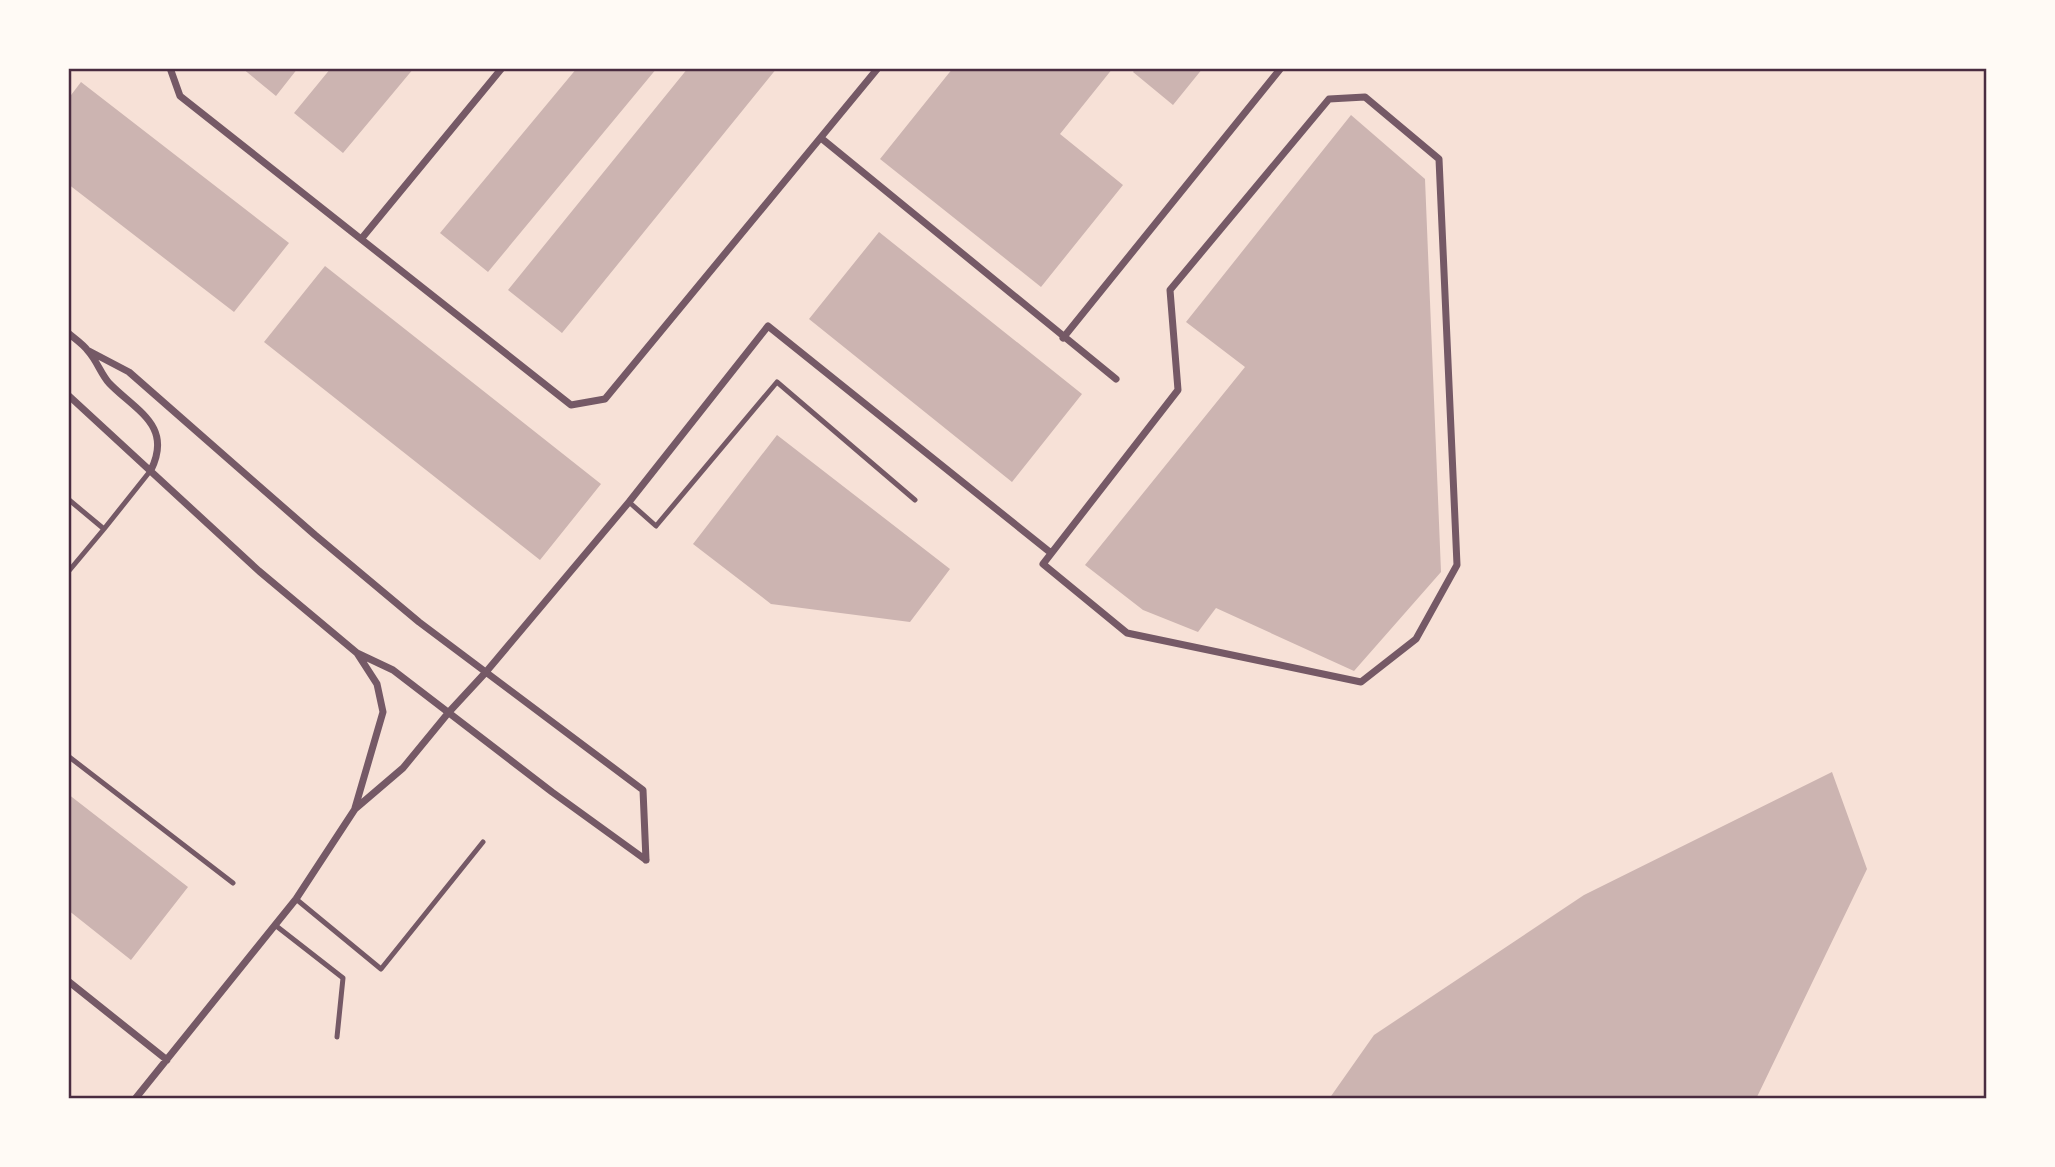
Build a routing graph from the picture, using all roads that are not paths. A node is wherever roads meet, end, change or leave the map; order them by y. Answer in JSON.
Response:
{"nodes":[{"id":1,"x":170,"y":68,"type":"edge"},
{"id":2,"x":502,"y":68,"type":"edge"},
{"id":3,"x":878,"y":68,"type":"edge"},
{"id":4,"x":1281,"y":68,"type":"edge"},
{"id":5,"x":821,"y":138,"type":"junction"},
{"id":6,"x":362,"y":238,"type":"junction"},
{"id":7,"x":68,"y":333,"type":"edge"},
{"id":8,"x":1063,"y":338,"type":"junction"},
{"id":9,"x":89,"y":351,"type":"junction"},
{"id":10,"x":1116,"y":379,"type":"dead end"},
{"id":11,"x":68,"y":395,"type":"edge"},
{"id":12,"x":151,"y":470,"type":"junction"},
{"id":13,"x":68,"y":499,"type":"edge"},
{"id":14,"x":915,"y":500,"type":"dead end"},
{"id":15,"x":629,"y":502,"type":"junction"},
{"id":16,"x":104,"y":528,"type":"junction"},
{"id":17,"x":1051,"y":553,"type":"junction"},
{"id":18,"x":68,"y":572,"type":"edge"},
{"id":19,"x":357,"y":653,"type":"junction"},
{"id":20,"x":486,"y":673,"type":"junction"},
{"id":21,"x":449,"y":712,"type":"junction"},
{"id":22,"x":68,"y":756,"type":"edge"},
{"id":23,"x":355,"y":809,"type":"junction"},
{"id":24,"x":483,"y":842,"type":"dead end"},
{"id":25,"x":233,"y":883,"type":"dead end"},
{"id":26,"x":296,"y":899,"type":"junction"},
{"id":27,"x":275,"y":925,"type":"junction"},
{"id":28,"x":68,"y":981,"type":"edge"},
{"id":29,"x":337,"y":1037,"type":"dead end"},
{"id":30,"x":167,"y":1060,"type":"junction"},
{"id":31,"x":135,"y":1099,"type":"edge"}],
"edges":[{"from":1,"to":6,"type":"street"},
{"from":2,"to":6,"type":"street"},
{"from":3,"to":5,"type":"street"},
{"from":4,"to":8,"type":"street"},
{"from":5,"to":6,"type":"street"},
{"from":5,"to":8,"type":"street"},
{"from":7,"to":9,"type":"street"},
{"from":8,"to":10,"type":"street"},
{"from":9,"to":12,"type":"street"},
{"from":9,"to":20,"type":"street"},
{"from":11,"to":12,"type":"street"},
{"from":12,"to":16,"type":"lane"},
{"from":12,"to":19,"type":"street"},
{"from":13,"to":16,"type":"lane"},
{"from":14,"to":15,"type":"lane"},
{"from":15,"to":17,"type":"street"},
{"from":15,"to":20,"type":"street"},
{"from":16,"to":18,"type":"lane"},
{"from":17,"to":17,"type":"street"},
{"from":19,"to":21,"type":"street"},
{"from":19,"to":23,"type":"street"},
{"from":20,"to":21,"type":"street"},
{"from":20,"to":21,"type":"street"},
{"from":21,"to":23,"type":"street"},
{"from":22,"to":25,"type":"lane"},
{"from":23,"to":26,"type":"street"},
{"from":24,"to":26,"type":"lane"},
{"from":26,"to":27,"type":"street"},
{"from":27,"to":29,"type":"lane"},
{"from":27,"to":30,"type":"street"},
{"from":28,"to":30,"type":"street"},
{"from":30,"to":31,"type":"street"}]}
